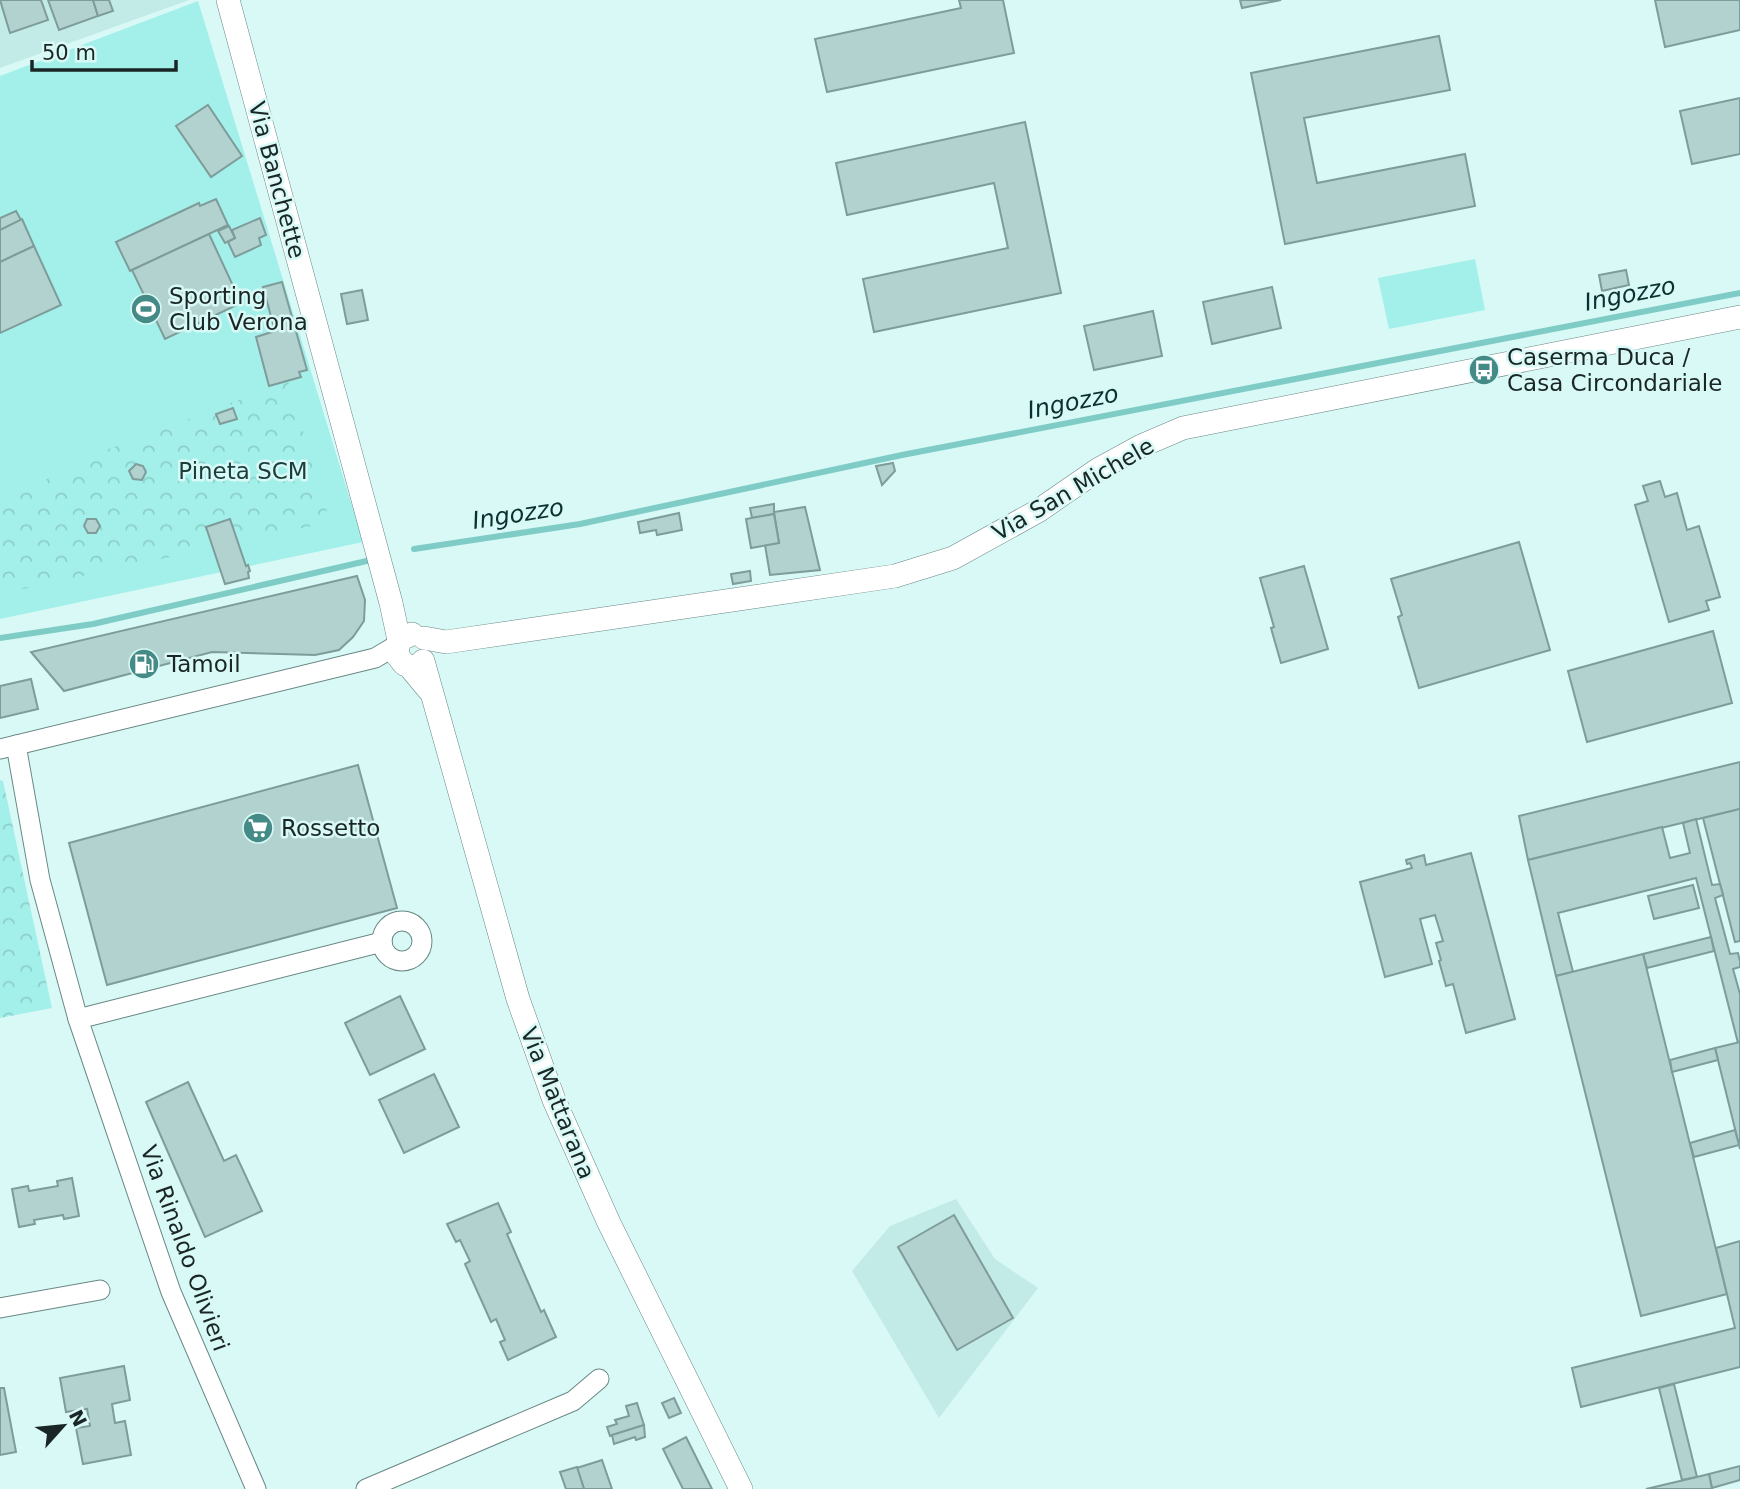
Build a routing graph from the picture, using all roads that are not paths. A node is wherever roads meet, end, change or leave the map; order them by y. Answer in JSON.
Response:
{"nodes":[{"id":1,"x":228,"y":0,"type":"edge"},
{"id":2,"x":1740,"y":317,"type":"edge"},
{"id":3,"x":416,"y":649,"type":"junction"},
{"id":4,"x":8,"y":747,"type":"edge"},
{"id":5,"x":382,"y":942,"type":"dead end"},
{"id":6,"x":78,"y":1019,"type":"junction"},
{"id":7,"x":100,"y":1290,"type":"dead end"},
{"id":8,"x":0,"y":1308,"type":"edge"},
{"id":9,"x":599,"y":1379,"type":"dead end"},
{"id":10,"x":256,"y":1489,"type":"edge"},
{"id":11,"x":366,"y":1489,"type":"edge"},
{"id":12,"x":741,"y":1489,"type":"edge"}],
"edges":[{"from":1,"to":3,"type":"street","name":"Via Banchette"},
{"from":2,"to":3,"type":"street","name":"Via San Michele"},
{"from":3,"to":4,"type":"street"},
{"from":3,"to":12,"type":"street","name":"Via Mattarana"},
{"from":4,"to":6,"type":"street","name":"Via Rinaldo Olivieri"},
{"from":5,"to":6,"type":"street"},
{"from":6,"to":10,"type":"street","name":"Via Rinaldo Olivieri"},
{"from":7,"to":8,"type":"street"},
{"from":9,"to":11,"type":"street"}]}
